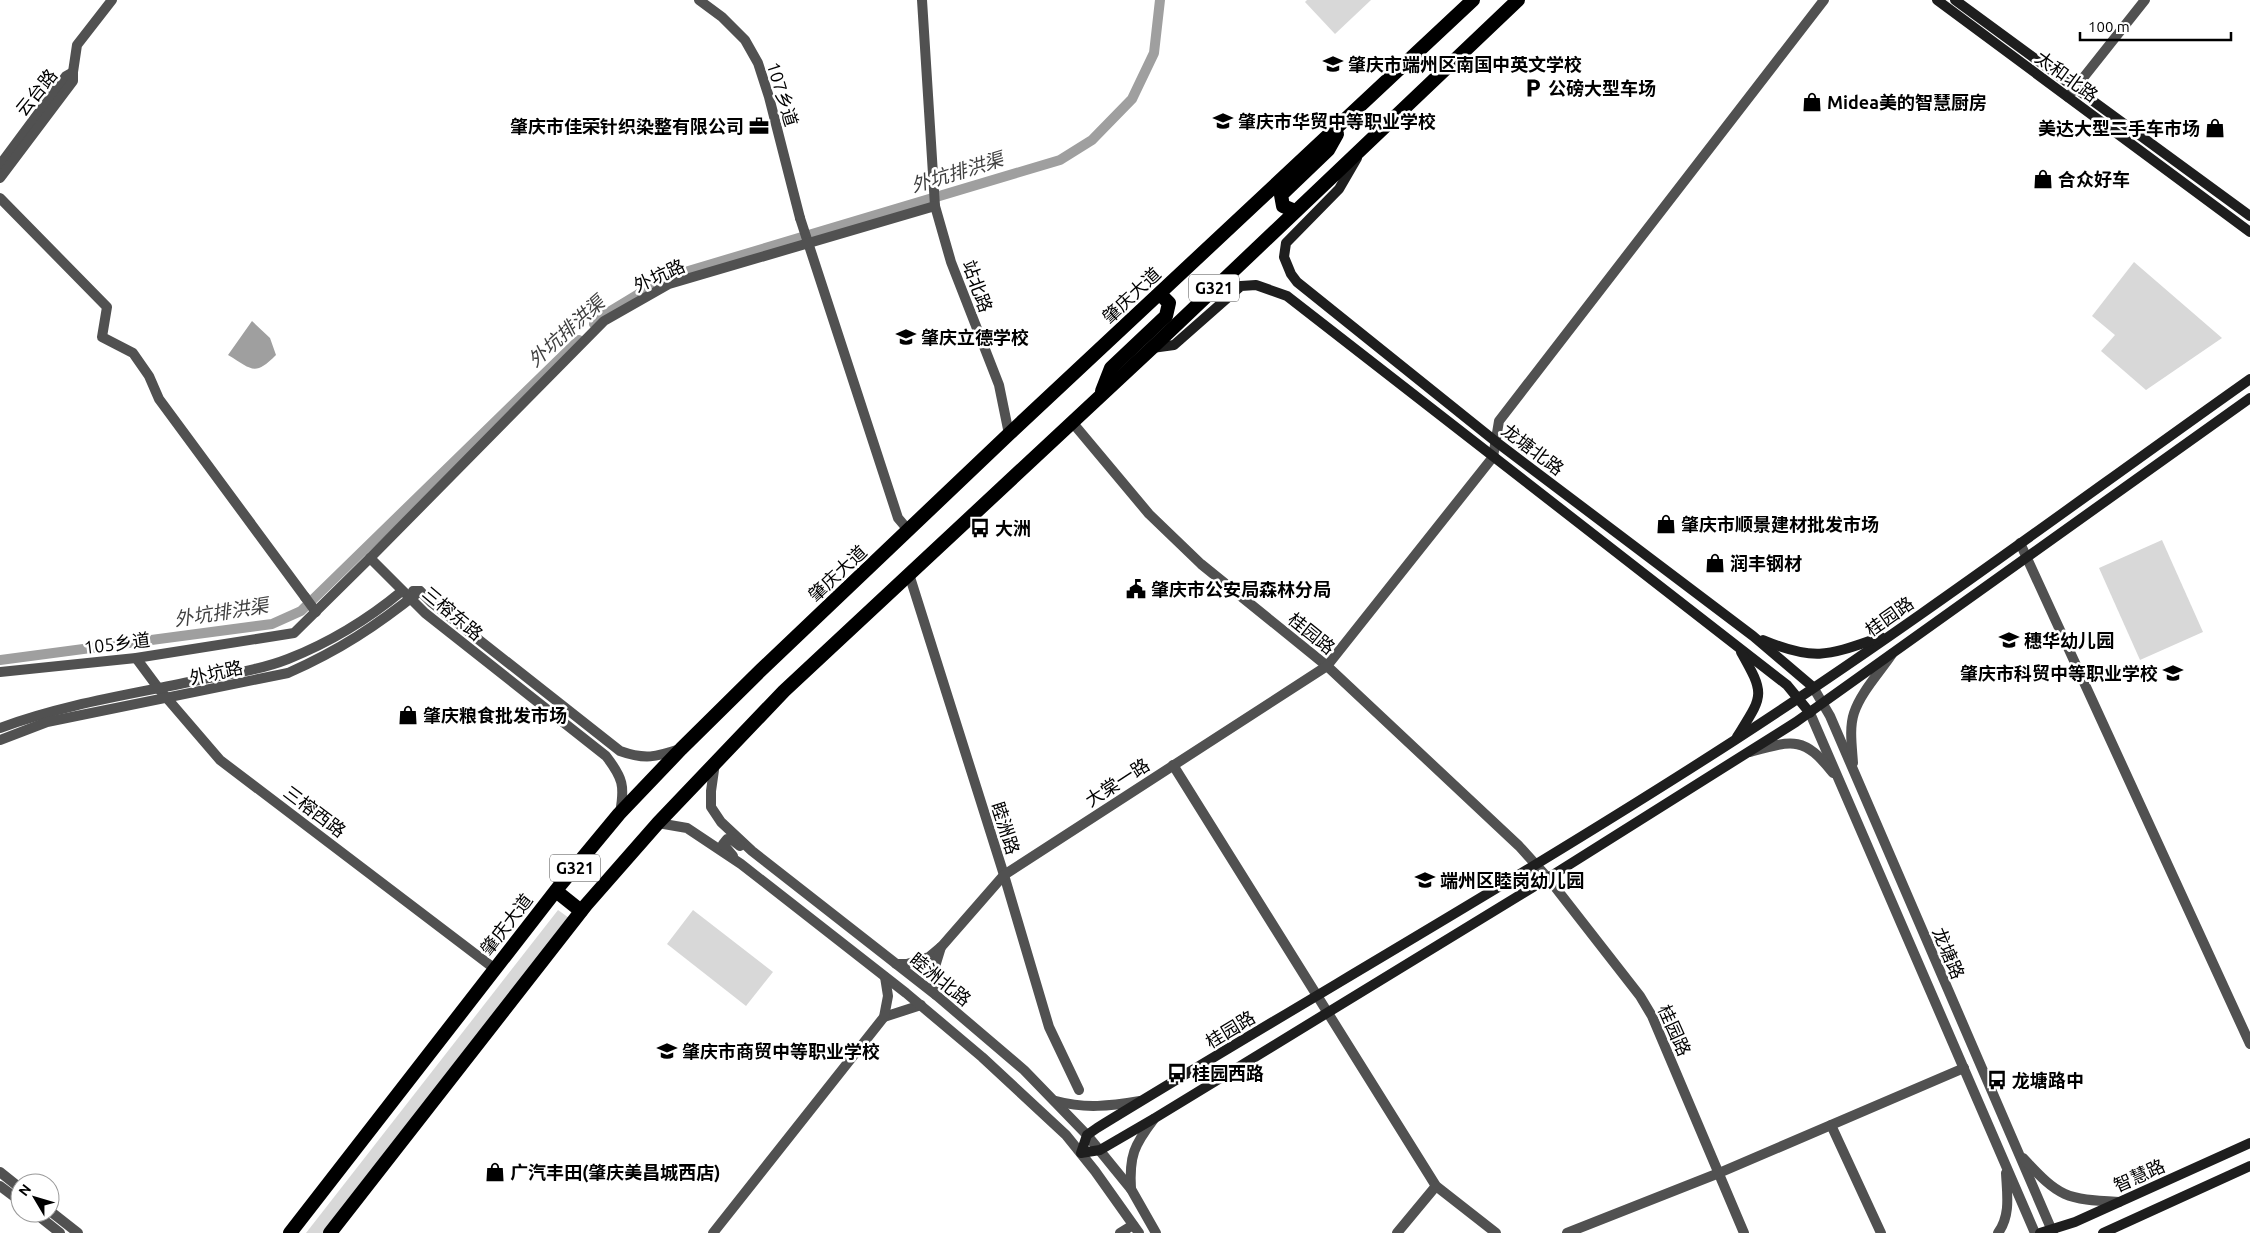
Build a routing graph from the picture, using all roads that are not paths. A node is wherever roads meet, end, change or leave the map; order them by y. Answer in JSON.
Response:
{"nodes":[{"id":1,"x":112,"y":0,"type":"edge"},
{"id":2,"x":699,"y":0,"type":"edge"},
{"id":3,"x":922,"y":0,"type":"edge"},
{"id":4,"x":1473,"y":0,"type":"edge"},
{"id":5,"x":1518,"y":0,"type":"edge"},
{"id":6,"x":1824,"y":0,"type":"edge"},
{"id":7,"x":1937,"y":0,"type":"edge"},
{"id":8,"x":1954,"y":0,"type":"edge"},
{"id":9,"x":2145,"y":0,"type":"edge"},
{"id":10,"x":74,"y":72,"type":"junction"},
{"id":11,"x":2075,"y":88,"type":"junction"},
{"id":12,"x":2068,"y":97,"type":"junction"},
{"id":13,"x":1343,"y":123,"type":"junction"},
{"id":14,"x":1366,"y":142,"type":"junction"},
{"id":15,"x":0,"y":165,"type":"edge"},
{"id":16,"x":0,"y":178,"type":"edge"},
{"id":17,"x":0,"y":198,"type":"edge"},
{"id":18,"x":935,"y":206,"type":"junction"},
{"id":19,"x":1295,"y":211,"type":"junction"},
{"id":20,"x":2250,"y":216,"type":"edge"},
{"id":21,"x":2250,"y":232,"type":"edge"},
{"id":22,"x":808,"y":243,"type":"junction"},
{"id":23,"x":1160,"y":294,"type":"junction"},
{"id":24,"x":1152,"y":348,"type":"junction"},
{"id":25,"x":2250,"y":379,"type":"edge"},
{"id":26,"x":1100,"y":396,"type":"junction"},
{"id":27,"x":2250,"y":398,"type":"edge"},
{"id":28,"x":1072,"y":422,"type":"junction"},
{"id":29,"x":1009,"y":434,"type":"junction"},
{"id":30,"x":1495,"y":441,"type":"junction"},
{"id":31,"x":1493,"y":457,"type":"junction"},
{"id":32,"x":909,"y":531,"type":"junction"},
{"id":33,"x":2020,"y":543,"type":"junction"},
{"id":34,"x":370,"y":558,"type":"junction"},
{"id":35,"x":2026,"y":558,"type":"junction"},
{"id":36,"x":908,"y":574,"type":"junction"},
{"id":37,"x":402,"y":591,"type":"junction"},
{"id":38,"x":420,"y":591,"type":"junction"},
{"id":39,"x":410,"y":599,"type":"junction"},
{"id":40,"x":316,"y":611,"type":"junction"},
{"id":41,"x":1894,"y":633,"type":"junction"},
{"id":42,"x":1753,"y":636,"type":"junction"},
{"id":43,"x":1738,"y":647,"type":"junction"},
{"id":44,"x":1894,"y":650,"type":"junction"},
{"id":45,"x":136,"y":658,"type":"junction"},
{"id":46,"x":1327,"y":666,"type":"junction"},
{"id":47,"x":0,"y":672,"type":"edge"},
{"id":48,"x":1814,"y":687,"type":"junction"},
{"id":49,"x":159,"y":689,"type":"junction"},
{"id":50,"x":167,"y":698,"type":"junction"},
{"id":51,"x":1798,"y":698,"type":"junction"},
{"id":52,"x":1824,"y":703,"type":"junction"},
{"id":53,"x":1810,"y":713,"type":"junction"},
{"id":54,"x":0,"y":728,"type":"edge"},
{"id":55,"x":0,"y":740,"type":"edge"},
{"id":56,"x":1735,"y":740,"type":"junction"},
{"id":57,"x":681,"y":749,"type":"junction"},
{"id":58,"x":1744,"y":754,"type":"junction"},
{"id":59,"x":715,"y":763,"type":"junction"},
{"id":60,"x":1173,"y":765,"type":"junction"},
{"id":61,"x":1854,"y":771,"type":"junction"},
{"id":62,"x":1841,"y":782,"type":"junction"},
{"id":63,"x":619,"y":814,"type":"junction"},
{"id":64,"x":658,"y":823,"type":"junction"},
{"id":65,"x":752,"y":851,"type":"junction"},
{"id":66,"x":741,"y":864,"type":"junction"},
{"id":67,"x":1536,"y":864,"type":"junction"},
{"id":68,"x":1004,"y":875,"type":"junction"},
{"id":69,"x":1548,"y":878,"type":"junction"},
{"id":70,"x":556,"y":891,"type":"junction"},
{"id":71,"x":581,"y":911,"type":"junction"},
{"id":72,"x":942,"y":946,"type":"junction"},
{"id":73,"x":896,"y":964,"type":"junction"},
{"id":74,"x":495,"y":969,"type":"junction"},
{"id":75,"x":885,"y":977,"type":"junction"},
{"id":76,"x":936,"y":995,"type":"junction"},
{"id":77,"x":1317,"y":996,"type":"junction"},
{"id":78,"x":921,"y":1005,"type":"junction"},
{"id":79,"x":1327,"y":1013,"type":"junction"},
{"id":80,"x":884,"y":1018,"type":"junction"},
{"id":81,"x":2250,"y":1044,"type":"edge"},
{"id":82,"x":1964,"y":1068,"type":"junction"},
{"id":83,"x":1079,"y":1090,"type":"dead end"},
{"id":84,"x":1056,"y":1100,"type":"junction"},
{"id":85,"x":1141,"y":1101,"type":"junction"},
{"id":86,"x":1155,"y":1118,"type":"junction"},
{"id":87,"x":1831,"y":1125,"type":"junction"},
{"id":88,"x":1087,"y":1135,"type":"junction"},
{"id":89,"x":2250,"y":1143,"type":"edge"},
{"id":90,"x":1100,"y":1150,"type":"junction"},
{"id":91,"x":2016,"y":1151,"type":"junction"},
{"id":92,"x":1081,"y":1153,"type":"junction"},
{"id":93,"x":2006,"y":1165,"type":"junction"},
{"id":94,"x":2250,"y":1166,"type":"edge"},
{"id":95,"x":0,"y":1172,"type":"edge"},
{"id":96,"x":1719,"y":1173,"type":"junction"},
{"id":97,"x":10,"y":1180,"type":"edge"},
{"id":98,"x":1436,"y":1186,"type":"junction"},
{"id":99,"x":1131,"y":1189,"type":"junction"},
{"id":100,"x":2119,"y":1202,"type":"junction"},
{"id":101,"x":60,"y":1219,"type":"edge"},
{"id":102,"x":48,"y":1223,"type":"edge"},
{"id":103,"x":1136,"y":1229,"type":"edge"},
{"id":104,"x":2052,"y":1231,"type":"edge"},
{"id":105,"x":60,"y":1233,"type":"edge"},
{"id":106,"x":78,"y":1233,"type":"edge"},
{"id":107,"x":290,"y":1233,"type":"edge"},
{"id":108,"x":330,"y":1233,"type":"edge"},
{"id":109,"x":713,"y":1233,"type":"edge"},
{"id":110,"x":1120,"y":1233,"type":"edge"},
{"id":111,"x":1156,"y":1233,"type":"edge"},
{"id":112,"x":1397,"y":1233,"type":"edge"},
{"id":113,"x":1496,"y":1233,"type":"edge"},
{"id":114,"x":1567,"y":1233,"type":"edge"},
{"id":115,"x":1744,"y":1233,"type":"edge"},
{"id":116,"x":1881,"y":1233,"type":"edge"},
{"id":117,"x":1998,"y":1233,"type":"edge"},
{"id":118,"x":2035,"y":1233,"type":"edge"},
{"id":119,"x":2040,"y":1233,"type":"edge"},
{"id":120,"x":2103,"y":1233,"type":"edge"}],
"edges":[{"from":1,"to":10,"type":"street"},
{"from":2,"to":22,"type":"street","name":"107乡道"},
{"from":3,"to":18,"type":"street","name":"站北路"},
{"from":4,"to":13,"type":"highway","name":"肇庆大道","number":"G321"},
{"from":5,"to":14,"type":"highway","number":"G321"},
{"from":6,"to":30,"type":"street"},
{"from":7,"to":12,"type":"main road","name":"太和北路"},
{"from":8,"to":11,"type":"main road","name":"太和北路"},
{"from":9,"to":11,"type":"street"},
{"from":10,"to":15,"type":"street","name":"云台路"},
{"from":10,"to":16,"type":"street","name":"云台路"},
{"from":11,"to":12,"type":"street"},
{"from":11,"to":20,"type":"main road","name":"太和北路"},
{"from":12,"to":21,"type":"main road","name":"太和北路"},
{"from":13,"to":19,"type":"highway"},
{"from":13,"to":23,"type":"highway","name":"肇庆大道","number":"G321"},
{"from":14,"to":19,"type":"highway","number":"G321"},
{"from":14,"to":30,"type":"main road","name":"龙塘北路"},
{"from":17,"to":40,"type":"street"},
{"from":18,"to":22,"type":"street","name":"外坑路"},
{"from":18,"to":29,"type":"street","name":"站北路"},
{"from":19,"to":24,"type":"highway","number":"G321"},
{"from":22,"to":32,"type":"street","name":"107乡道"},
{"from":22,"to":34,"type":"street","name":"外坑路"},
{"from":23,"to":26,"type":"highway"},
{"from":23,"to":29,"type":"highway","name":"肇庆大道","number":"G321"},
{"from":24,"to":26,"type":"highway","number":"G321"},
{"from":24,"to":31,"type":"main road","name":"龙塘北路"},
{"from":25,"to":33,"type":"main road","name":"桂园路"},
{"from":26,"to":28,"type":"highway","number":"G321"},
{"from":27,"to":35,"type":"main road"},
{"from":28,"to":36,"type":"highway","number":"G321"},
{"from":28,"to":46,"type":"street","name":"桂园路"},
{"from":29,"to":32,"type":"highway","name":"肇庆大道","number":"G321"},
{"from":30,"to":31,"type":"street"},
{"from":30,"to":42,"type":"main road","name":"龙塘北路"},
{"from":31,"to":43,"type":"main road","name":"龙塘北路"},
{"from":31,"to":46,"type":"street","name":"大棠一路"},
{"from":32,"to":57,"type":"highway","name":"肇庆大道","number":"G321"},
{"from":33,"to":35,"type":"street"},
{"from":33,"to":41,"type":"main road","name":"桂园路"},
{"from":34,"to":37,"type":"street"},
{"from":34,"to":40,"type":"street","name":"105乡道"},
{"from":35,"to":44,"type":"main road"},
{"from":35,"to":81,"type":"street"},
{"from":36,"to":59,"type":"highway","number":"G321"},
{"from":36,"to":68,"type":"street","name":"睦洲路"},
{"from":37,"to":38,"type":"street","name":"三榕东路"},
{"from":37,"to":39,"type":"street","name":"三榕东路"},
{"from":37,"to":49,"type":"street","name":"外坑路"},
{"from":38,"to":39,"type":"street","name":"外坑路"},
{"from":38,"to":57,"type":"street","name":"三榕东路"},
{"from":39,"to":50,"type":"street","name":"外坑路"},
{"from":39,"to":63,"type":"street","name":"三榕东路"},
{"from":40,"to":45,"type":"street","name":"105乡道"},
{"from":41,"to":42,"type":"main road"},
{"from":41,"to":48,"type":"main road","name":"桂园路"},
{"from":42,"to":48,"type":"main road"},
{"from":43,"to":51,"type":"main road","name":"龙塘北路"},
{"from":43,"to":56,"type":"main road"},
{"from":44,"to":52,"type":"main road"},
{"from":44,"to":61,"type":"street"},
{"from":45,"to":47,"type":"street","name":"105乡道"},
{"from":45,"to":49,"type":"street","name":"三榕西路"},
{"from":46,"to":60,"type":"street","name":"大棠一路"},
{"from":46,"to":67,"type":"street","name":"桂园路"},
{"from":48,"to":51,"type":"main road","name":"桂园路"},
{"from":48,"to":52,"type":"street","name":"龙塘路"},
{"from":49,"to":50,"type":"street","name":"三榕西路"},
{"from":49,"to":54,"type":"street","name":"外坑路"},
{"from":50,"to":55,"type":"street","name":"外坑路"},
{"from":50,"to":74,"type":"street","name":"三榕西路"},
{"from":51,"to":53,"type":"main road","name":"龙塘北路"},
{"from":51,"to":56,"type":"main road","name":"桂园路"},
{"from":52,"to":53,"type":"main road"},
{"from":52,"to":61,"type":"street","name":"龙塘路"},
{"from":53,"to":58,"type":"main road"},
{"from":53,"to":62,"type":"street"},
{"from":56,"to":67,"type":"main road","name":"桂园路"},
{"from":57,"to":63,"type":"highway","name":"肇庆大道","number":"G321"},
{"from":58,"to":62,"type":"street"},
{"from":58,"to":69,"type":"main road"},
{"from":59,"to":64,"type":"highway","number":"G321"},
{"from":59,"to":65,"type":"street","name":"睦洲北路"},
{"from":60,"to":68,"type":"street","name":"大棠一路"},
{"from":60,"to":77,"type":"street"},
{"from":61,"to":91,"type":"street","name":"龙塘路"},
{"from":62,"to":82,"type":"street"},
{"from":63,"to":70,"type":"highway","name":"肇庆大道","number":"G321"},
{"from":64,"to":66,"type":"street","name":"睦洲北路"},
{"from":64,"to":71,"type":"highway","number":"G321"},
{"from":65,"to":66,"type":"street"},
{"from":65,"to":73,"type":"street","name":"睦洲北路"},
{"from":66,"to":75,"type":"street","name":"睦洲北路"},
{"from":67,"to":69,"type":"street","name":"桂园路"},
{"from":67,"to":77,"type":"main road","name":"桂园路"},
{"from":68,"to":72,"type":"street","name":"大棠一路"},
{"from":68,"to":83,"type":"street","name":"睦洲路"},
{"from":69,"to":79,"type":"main road"},
{"from":69,"to":96,"type":"street","name":"桂园路"},
{"from":70,"to":71,"type":"highway"},
{"from":70,"to":74,"type":"highway","name":"肇庆大道","number":"G321"},
{"from":71,"to":108,"type":"highway","number":"G321"},
{"from":72,"to":73,"type":"street"},
{"from":72,"to":76,"type":"street"},
{"from":73,"to":76,"type":"street","name":"睦洲北路"},
{"from":74,"to":107,"type":"highway","name":"肇庆大道","number":"G321"},
{"from":75,"to":78,"type":"street","name":"睦洲北路"},
{"from":75,"to":80,"type":"street"},
{"from":76,"to":84,"type":"street","name":"睦洲北路"},
{"from":77,"to":79,"type":"street"},
{"from":77,"to":85,"type":"main road","name":"桂园路"},
{"from":78,"to":80,"type":"street"},
{"from":78,"to":92,"type":"street","name":"睦洲北路"},
{"from":79,"to":86,"type":"main road"},
{"from":79,"to":98,"type":"street"},
{"from":80,"to":109,"type":"street"},
{"from":82,"to":87,"type":"street"},
{"from":82,"to":93,"type":"street"},
{"from":84,"to":85,"type":"street"},
{"from":84,"to":88,"type":"street","name":"睦洲北路"},
{"from":85,"to":88,"type":"main road","name":"桂园路"},
{"from":86,"to":90,"type":"main road"},
{"from":86,"to":99,"type":"street"},
{"from":87,"to":96,"type":"street"},
{"from":87,"to":116,"type":"street"},
{"from":88,"to":90,"type":"street","name":"睦洲北路"},
{"from":88,"to":92,"type":"main road"},
{"from":89,"to":100,"type":"main road","name":"智慧路"},
{"from":90,"to":92,"type":"main road"},
{"from":90,"to":99,"type":"street","name":"睦洲北路"},
{"from":91,"to":100,"type":"street"},
{"from":91,"to":104,"type":"street","name":"龙塘路"},
{"from":92,"to":103,"type":"street","name":"睦洲北路"},
{"from":93,"to":117,"type":"street"},
{"from":93,"to":118,"type":"street"},
{"from":94,"to":120,"type":"main road"},
{"from":95,"to":97,"type":"street"},
{"from":96,"to":114,"type":"street"},
{"from":96,"to":115,"type":"street","name":"桂园路"},
{"from":98,"to":112,"type":"street"},
{"from":98,"to":113,"type":"street"},
{"from":99,"to":111,"type":"street","name":"睦洲北路"},
{"from":100,"to":104,"type":"main road","name":"智慧路"},
{"from":101,"to":106,"type":"street"},
{"from":102,"to":105,"type":"street"},
{"from":103,"to":110,"type":"street"},
{"from":104,"to":119,"type":"main road","name":"智慧路"}]}
